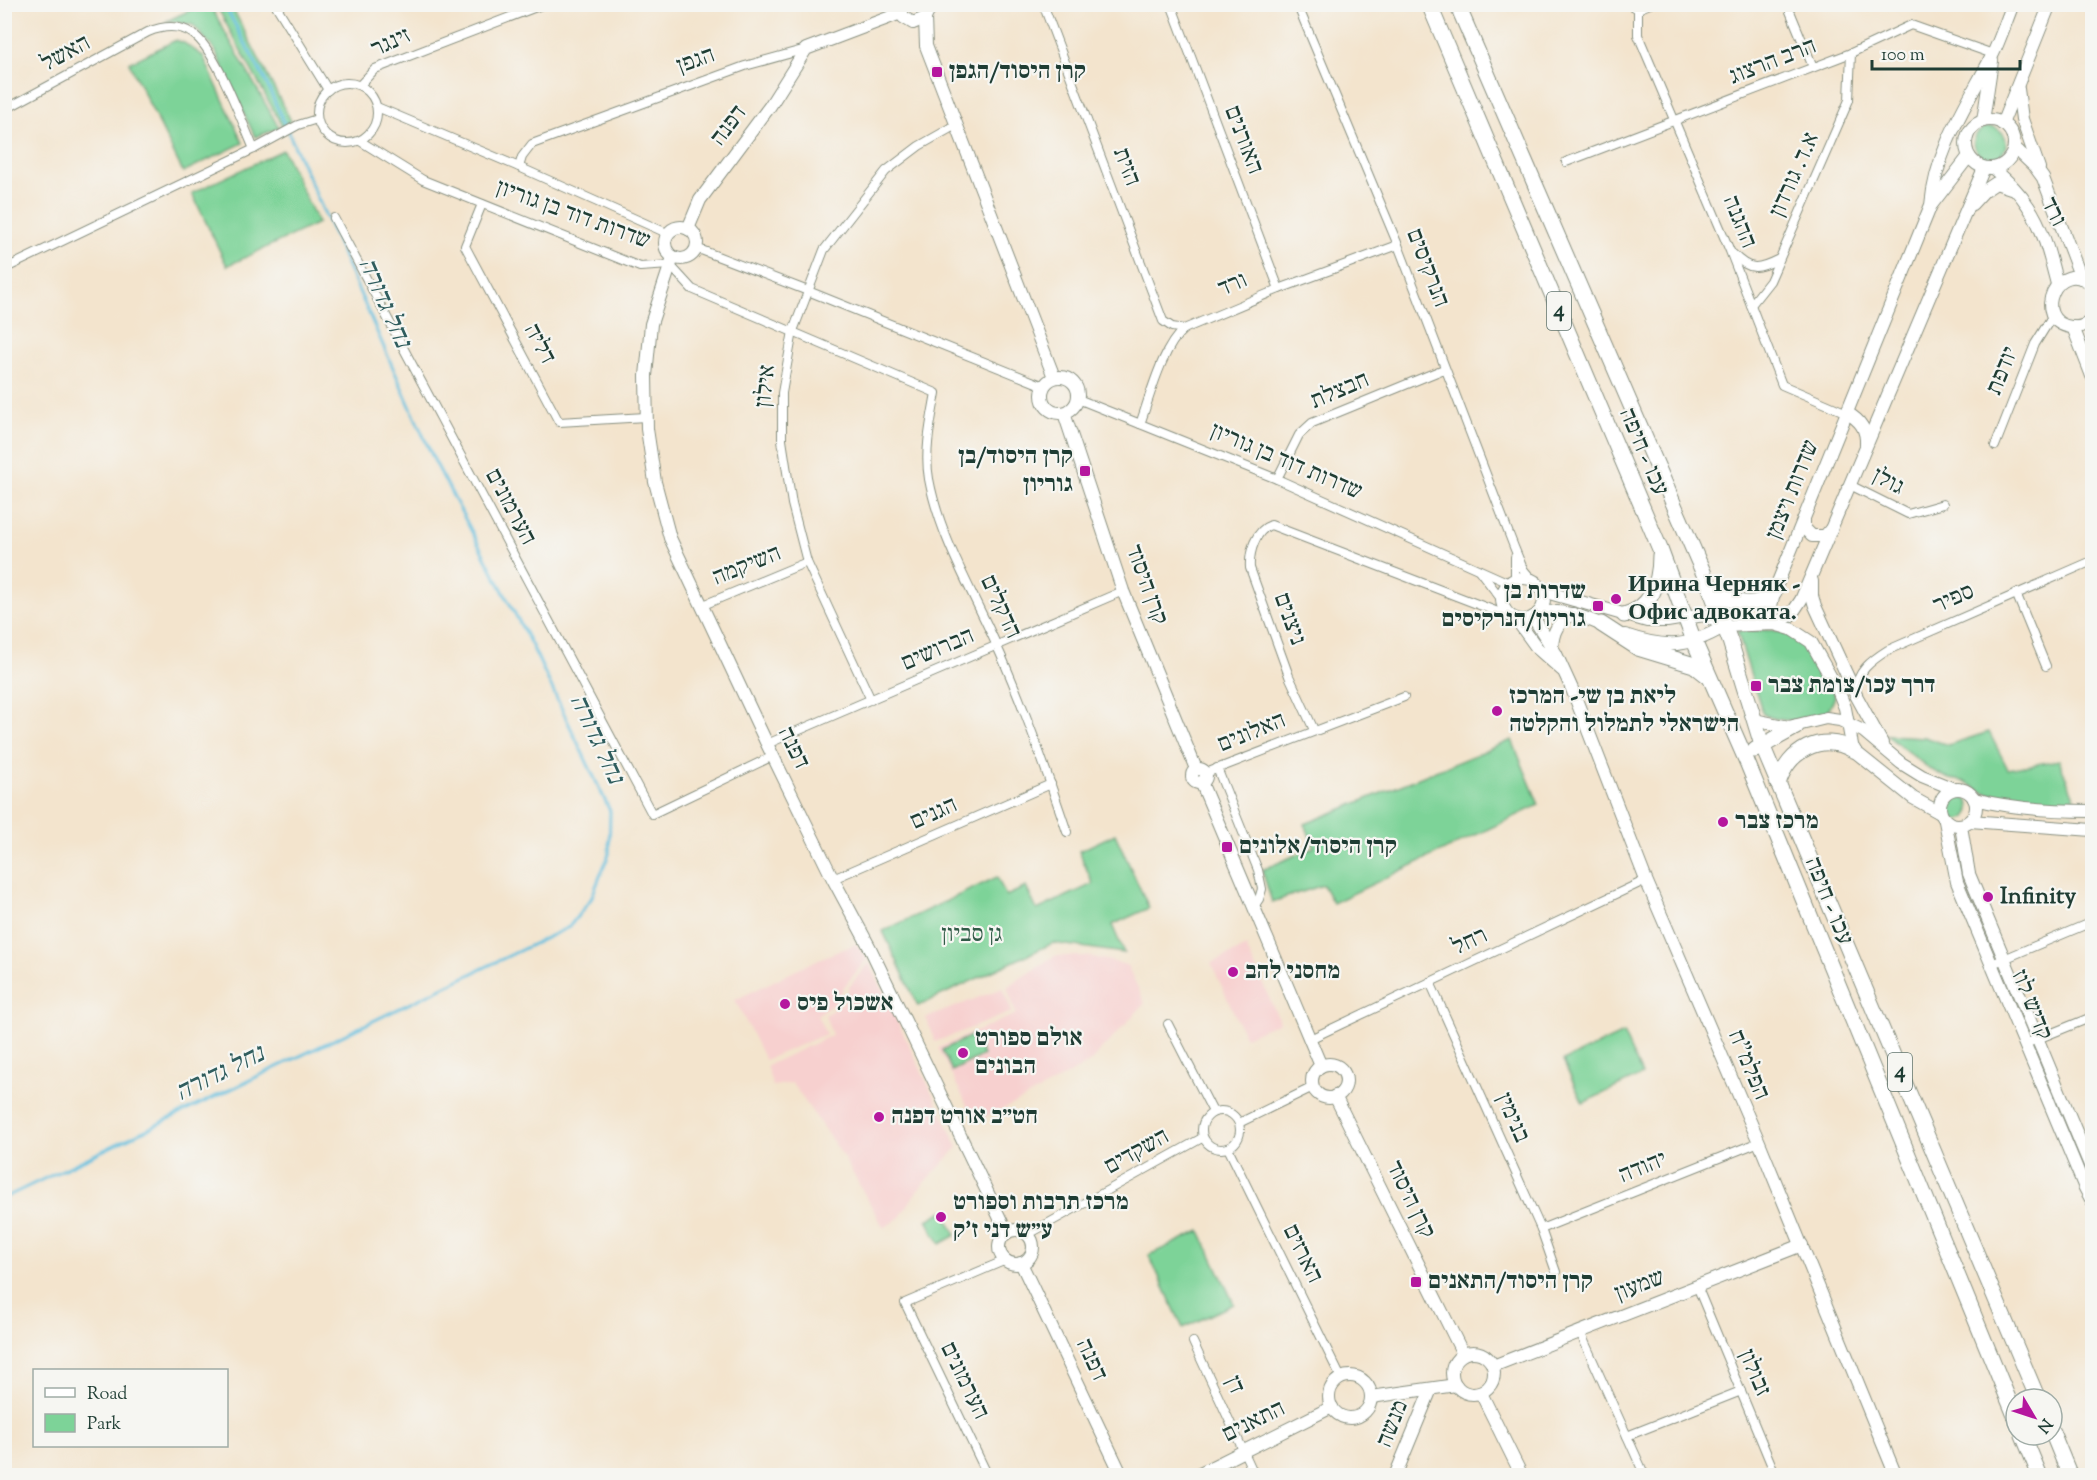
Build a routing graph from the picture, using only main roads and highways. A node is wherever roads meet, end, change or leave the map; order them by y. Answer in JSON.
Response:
{"nodes":[{"id":1,"x":1429,"y":4,"type":"edge"},
{"id":2,"x":1457,"y":4,"type":"edge"},
{"id":3,"x":1660,"y":549,"type":"junction"},
{"id":4,"x":1710,"y":588,"type":"junction"},
{"id":5,"x":1774,"y":592,"type":"road end"},
{"id":6,"x":1624,"y":615,"type":"road end"},
{"id":7,"x":1601,"y":624,"type":"road end"},
{"id":8,"x":1711,"y":680,"type":"junction"},
{"id":9,"x":1796,"y":726,"type":"road end"},
{"id":10,"x":1762,"y":745,"type":"junction"},
{"id":11,"x":1853,"y":750,"type":"road end"},
{"id":12,"x":1747,"y":762,"type":"junction"},
{"id":13,"x":1778,"y":784,"type":"junction"},
{"id":14,"x":2033,"y":1387,"type":"edge"},
{"id":15,"x":2004,"y":1389,"type":"edge"},
{"id":16,"x":2028,"y":1447,"type":"edge"},
{"id":17,"x":2058,"y":1447,"type":"edge"},
{"id":18,"x":2040,"y":1476,"type":"edge"},
{"id":19,"x":2070,"y":1476,"type":"edge"}],
"edges":[{"from":1,"to":3,"type":"highway","name":"עכו - חיפה","number":"4"},
{"from":2,"to":4,"type":"highway","name":"עכו - חיפה","number":"4"},
{"from":3,"to":6,"type":"highway"},
{"from":3,"to":8,"type":"highway","name":"עכו - חיפה","number":"4"},
{"from":4,"to":5,"type":"highway"},
{"from":4,"to":10,"type":"highway","name":"עכו - חיפה","number":"4"},
{"from":7,"to":8,"type":"highway"},
{"from":8,"to":12,"type":"highway","name":"עכו - חיפה","number":"4"},
{"from":9,"to":10,"type":"highway"},
{"from":10,"to":12,"type":"highway"},
{"from":10,"to":13,"type":"highway","name":"עכו - חיפה","number":"4"},
{"from":11,"to":13,"type":"highway"},
{"from":12,"to":15,"type":"highway","name":"עכו - חיפה","number":"4"},
{"from":13,"to":14,"type":"highway","name":"עכו - חיפה","number":"4"},
{"from":16,"to":18,"type":"highway"},
{"from":17,"to":19,"type":"highway"}]}
